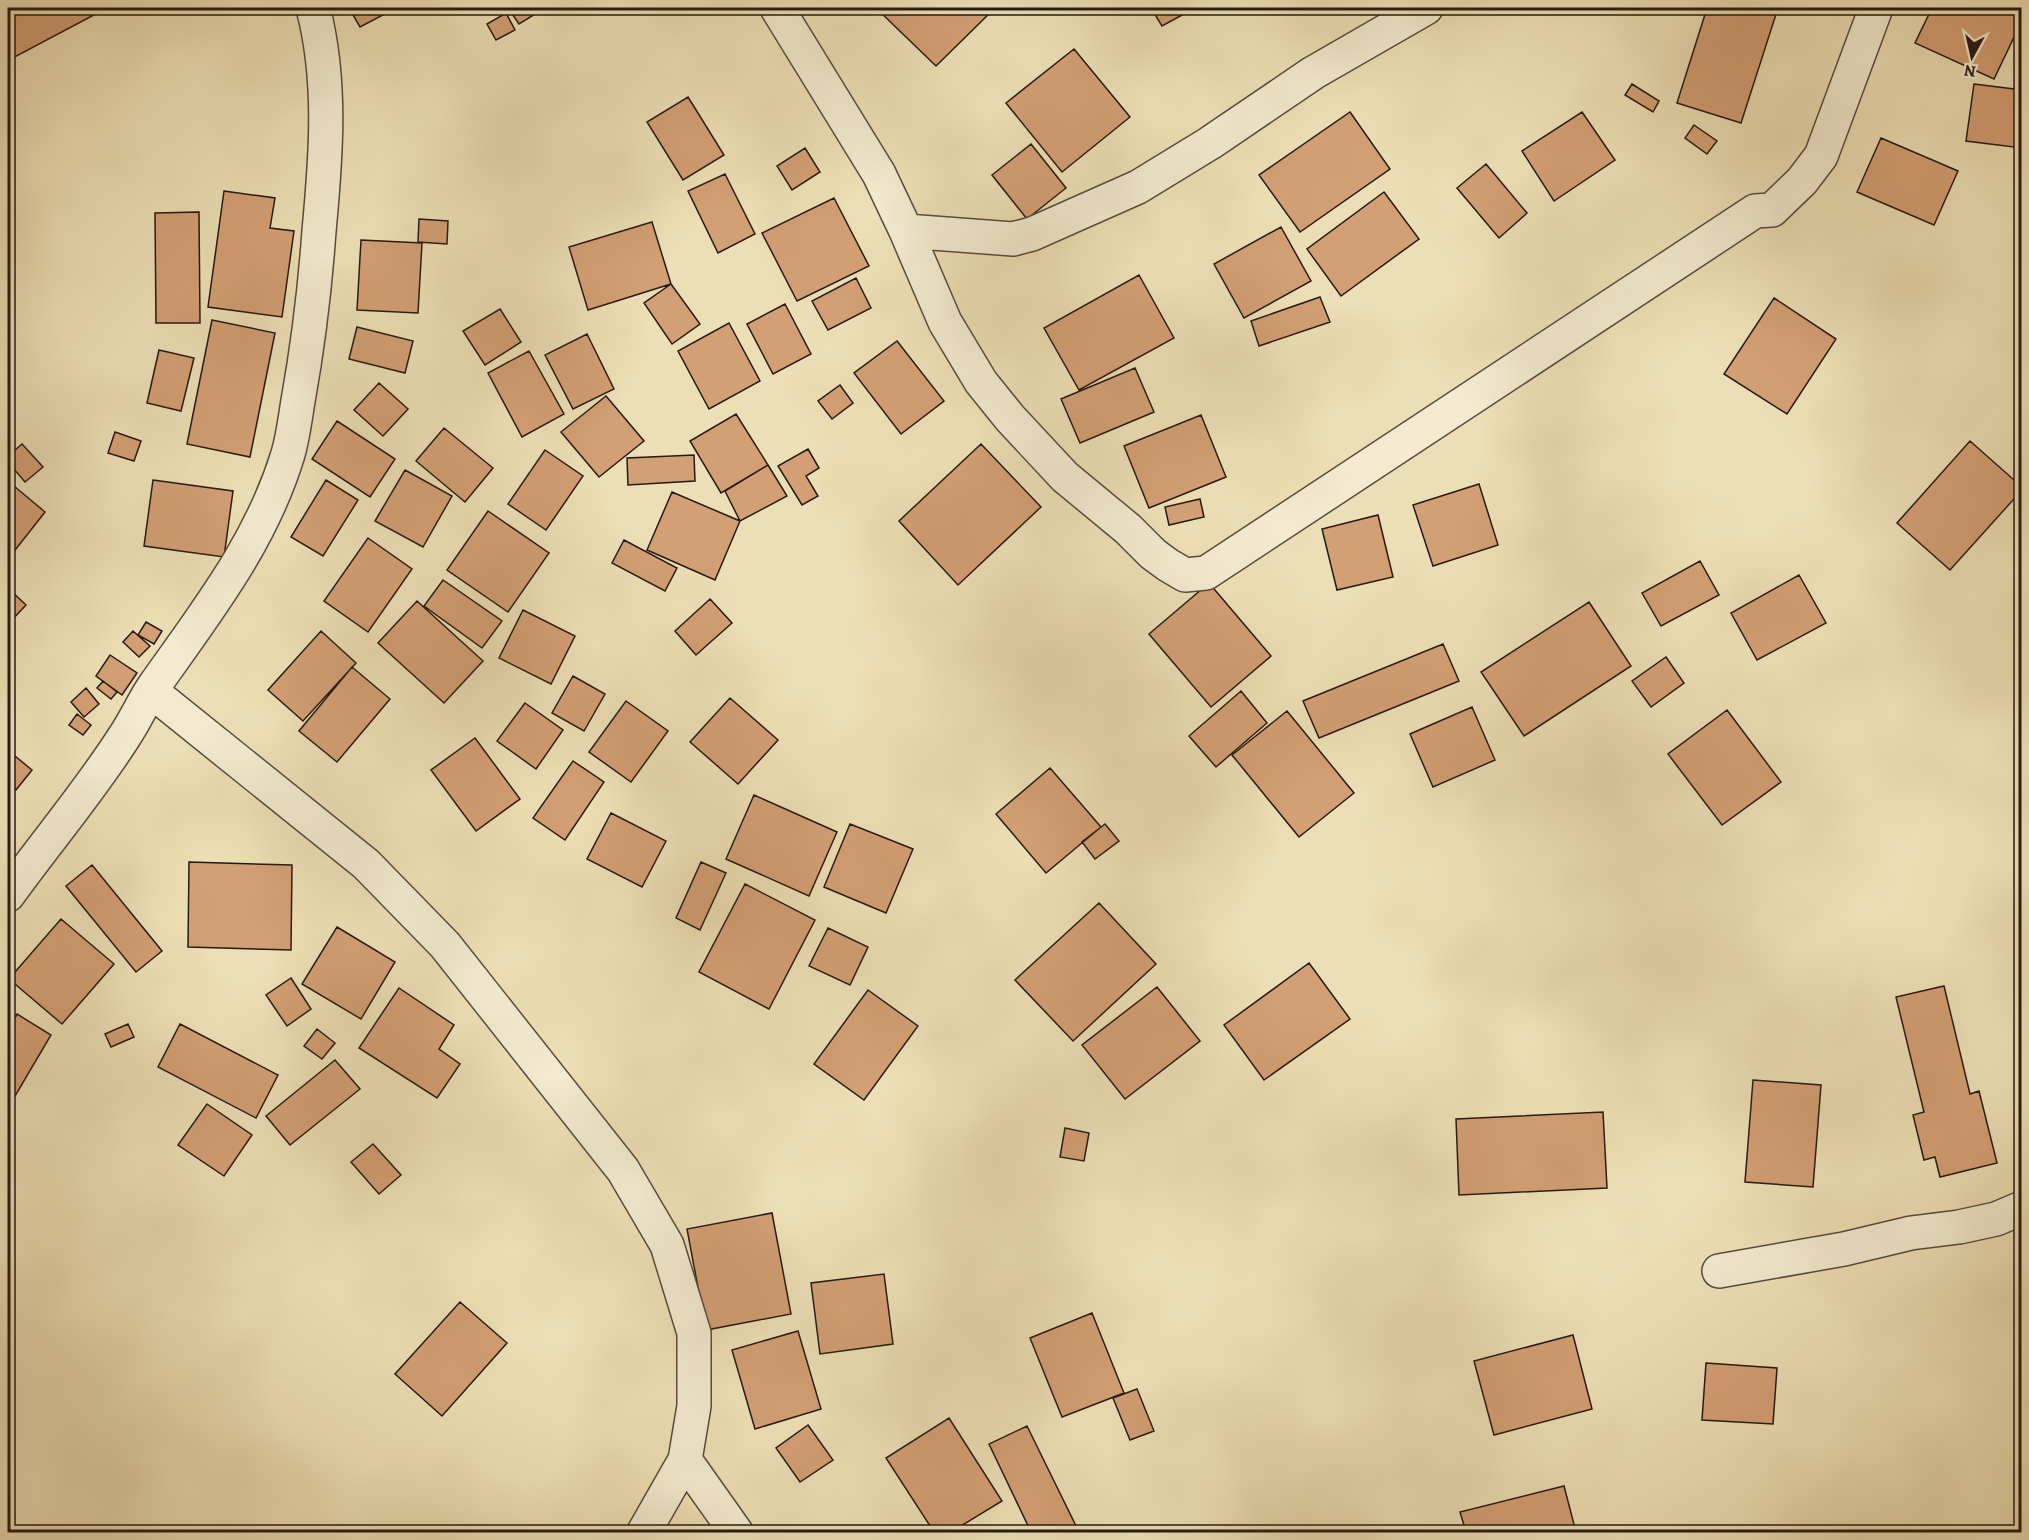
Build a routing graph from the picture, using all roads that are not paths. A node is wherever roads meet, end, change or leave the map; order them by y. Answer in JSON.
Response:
{"nodes":[{"id":1,"x":313,"y":8,"type":"edge"},
{"id":2,"x":777,"y":8,"type":"edge"},
{"id":3,"x":1426,"y":8,"type":"edge"},
{"id":4,"x":1870,"y":20,"type":"edge"},
{"id":5,"x":906,"y":231,"type":"junction"},
{"id":6,"x":151,"y":691,"type":"junction"},
{"id":7,"x":8,"y":894,"type":"edge"},
{"id":8,"x":2022,"y":1208,"type":"edge"},
{"id":9,"x":1719,"y":1271,"type":"dead end"},
{"id":10,"x":685,"y":1460,"type":"junction"},
{"id":11,"x":644,"y":1533,"type":"edge"},
{"id":12,"x":736,"y":1533,"type":"edge"}],
"edges":[{"from":1,"to":6,"type":"street"},
{"from":2,"to":5,"type":"street"},
{"from":3,"to":5,"type":"street"},
{"from":4,"to":5,"type":"street"},
{"from":6,"to":7,"type":"street"},
{"from":6,"to":10,"type":"street"},
{"from":8,"to":9,"type":"street"},
{"from":10,"to":11,"type":"street"},
{"from":10,"to":12,"type":"street"}]}
